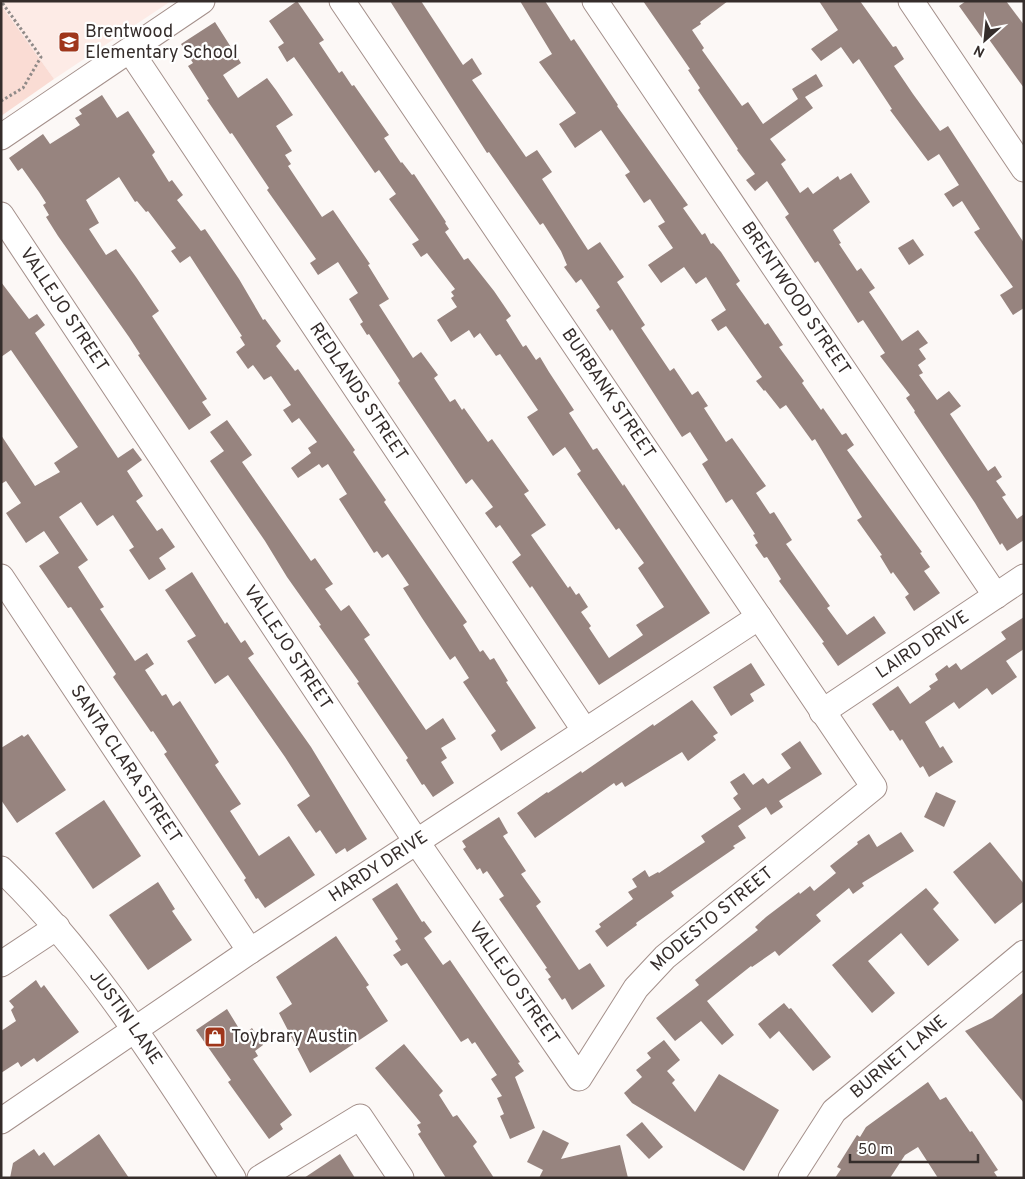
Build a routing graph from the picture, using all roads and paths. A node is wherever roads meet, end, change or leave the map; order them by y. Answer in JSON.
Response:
{"nodes":[{"id":1,"x":1,"y":1,"type":"edge"},
{"id":2,"x":202,"y":1,"type":"edge"},
{"id":3,"x":342,"y":1,"type":"edge"},
{"id":4,"x":594,"y":1,"type":"edge"},
{"id":5,"x":911,"y":1,"type":"edge"},
{"id":6,"x":131,"y":52,"type":"junction"},
{"id":7,"x":1,"y":101,"type":"edge"},
{"id":8,"x":1,"y":137,"type":"edge"},
{"id":9,"x":1024,"y":169,"type":"edge"},
{"id":10,"x":1,"y":215,"type":"edge"},
{"id":11,"x":1,"y":577,"type":"edge"},
{"id":12,"x":1024,"y":577,"type":"edge"},
{"id":13,"x":996,"y":596,"type":"junction"},
{"id":14,"x":758,"y":617,"type":"junction"},
{"id":15,"x":822,"y":712,"type":"junction"},
{"id":16,"x":585,"y":731,"type":"junction"},
{"id":17,"x":874,"y":787,"type":"joint"},
{"id":18,"x":416,"y":841,"type":"junction"},
{"id":19,"x":1,"y":870,"type":"edge"},
{"id":20,"x":58,"y":927,"type":"junction"},
{"id":21,"x":250,"y":951,"type":"junction"},
{"id":22,"x":1024,"y":953,"type":"edge"},
{"id":23,"x":1,"y":964,"type":"edge"},
{"id":24,"x":135,"y":1029,"type":"junction"},
{"id":25,"x":579,"y":1078,"type":"joint"},
{"id":26,"x":1,"y":1121,"type":"edge"},
{"id":27,"x":233,"y":1178,"type":"edge"},
{"id":28,"x":260,"y":1178,"type":"edge"},
{"id":29,"x":401,"y":1178,"type":"edge"},
{"id":30,"x":791,"y":1178,"type":"edge"}],
"edges":[{"from":1,"to":7,"type":"path"},
{"from":2,"to":6,"type":"street"},
{"from":3,"to":14,"type":"street","name":"BURBANK STREET"},
{"from":4,"to":13,"type":"street","name":"BRENTWOOD STREET"},
{"from":5,"to":9,"type":"street"},
{"from":6,"to":8,"type":"street"},
{"from":6,"to":16,"type":"street","name":"REDLANDS STREET"},
{"from":10,"to":18,"type":"street","name":"VALLEJO STREET"},
{"from":11,"to":21,"type":"street","name":"SANTA CLARA STREET"},
{"from":12,"to":13,"type":"street","name":"LAIRD DRIVE"},
{"from":13,"to":15,"type":"street","name":"LAIRD DRIVE"},
{"from":14,"to":15,"type":"street","name":"BURBANK STREET"},
{"from":14,"to":16,"type":"street","name":"HARDY DRIVE"},
{"from":15,"to":17,"type":"street","name":"BURBANK STREET"},
{"from":16,"to":18,"type":"street","name":"HARDY DRIVE"},
{"from":17,"to":25,"type":"street","name":"MODESTO STREET"},
{"from":18,"to":21,"type":"street","name":"HARDY DRIVE"},
{"from":18,"to":25,"type":"street","name":"VALLEJO STREET"},
{"from":19,"to":20,"type":"street","name":"JUSTIN LANE"},
{"from":20,"to":23,"type":"street"},
{"from":20,"to":24,"type":"street","name":"JUSTIN LANE"},
{"from":21,"to":24,"type":"street","name":"HARDY DRIVE"},
{"from":22,"to":30,"type":"street","name":"BURNET LANE"},
{"from":24,"to":26,"type":"street","name":"HARDY DRIVE"},
{"from":24,"to":27,"type":"street","name":"JUSTIN LANE"},
{"from":28,"to":29,"type":"street"}]}
